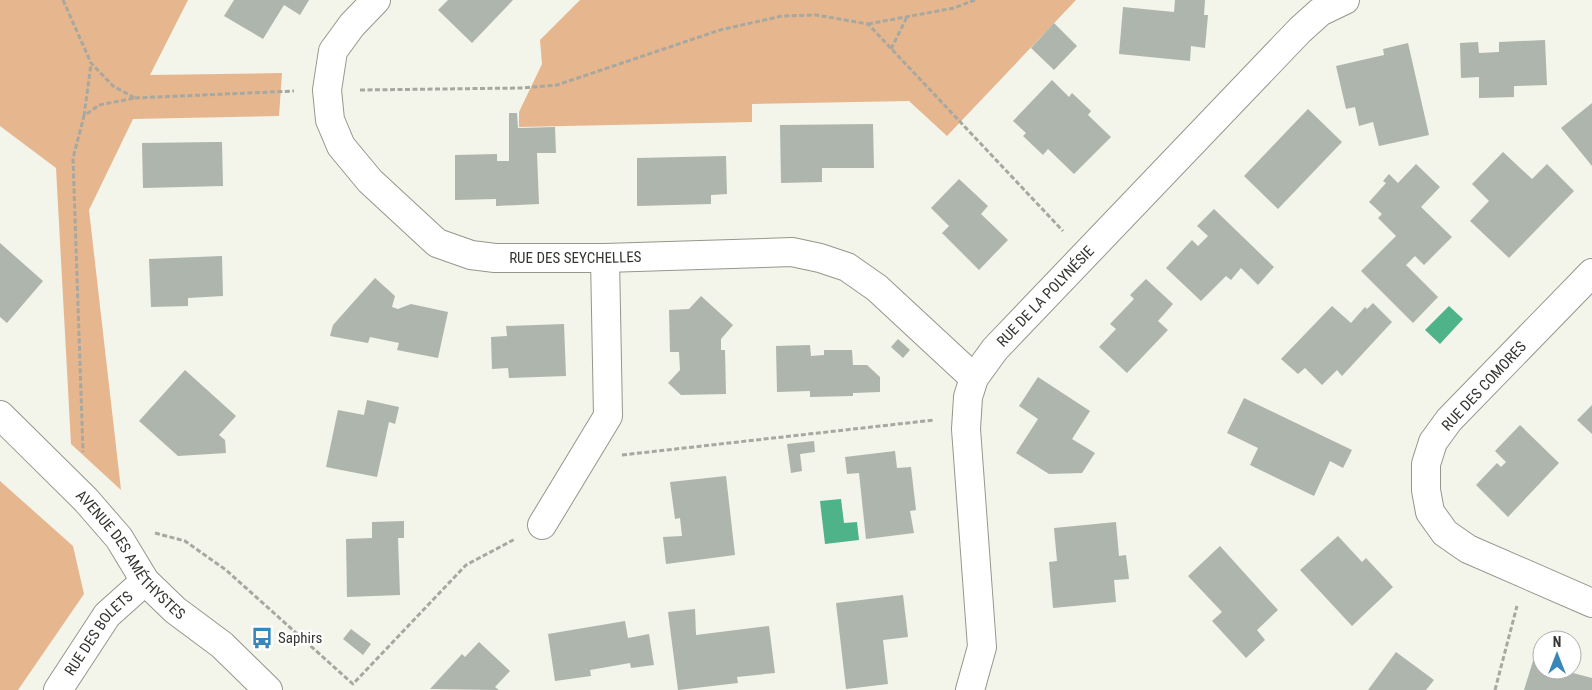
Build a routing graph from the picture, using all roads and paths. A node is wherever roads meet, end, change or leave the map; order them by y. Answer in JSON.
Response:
{"nodes":[{"id":1,"x":63,"y":0,"type":"edge"},
{"id":2,"x":376,"y":0,"type":"edge"},
{"id":3,"x":975,"y":0,"type":"edge"},
{"id":4,"x":1339,"y":1,"type":"edge"},
{"id":5,"x":907,"y":17,"type":"junction"},
{"id":6,"x":868,"y":24,"type":"junction"},
{"id":7,"x":891,"y":49,"type":"junction"},
{"id":8,"x":91,"y":63,"type":"junction"},
{"id":9,"x":326,"y":90,"type":"junction"},
{"id":10,"x":134,"y":98,"type":"junction"},
{"id":11,"x":84,"y":116,"type":"junction"},
{"id":12,"x":1085,"y":255,"type":"junction"},
{"id":13,"x":605,"y":258,"type":"junction"},
{"id":14,"x":1592,"y":274,"type":"edge"},
{"id":15,"x":974,"y":378,"type":"junction"},
{"id":16,"x":0,"y":415,"type":"edge"},
{"id":17,"x":967,"y":416,"type":"junction"},
{"id":18,"x":84,"y":457,"type":"dead end"},
{"id":19,"x":582,"y":460,"type":"junction"},
{"id":20,"x":542,"y":525,"type":"joint"},
{"id":21,"x":149,"y":530,"type":"dead end"},
{"id":22,"x":1526,"y":574,"type":"junction"},
{"id":23,"x":145,"y":581,"type":"junction"},
{"id":24,"x":1592,"y":603,"type":"edge"},
{"id":25,"x":58,"y":690,"type":"edge"},
{"id":26,"x":268,"y":690,"type":"edge"},
{"id":27,"x":970,"y":690,"type":"edge"},
{"id":28,"x":1495,"y":690,"type":"edge"}],
"edges":[{"from":1,"to":8,"type":"path"},
{"from":2,"to":9,"type":"street","name":"RUE DES SEYCHELLES"},
{"from":3,"to":5,"type":"path"},
{"from":4,"to":12,"type":"street","name":"RUE DE LA POLYNÉSIE"},
{"from":5,"to":6,"type":"path"},
{"from":5,"to":7,"type":"path"},
{"from":6,"to":7,"type":"path"},
{"from":6,"to":9,"type":"path"},
{"from":7,"to":12,"type":"path"},
{"from":8,"to":10,"type":"path"},
{"from":8,"to":11,"type":"path"},
{"from":9,"to":10,"type":"path"},
{"from":9,"to":13,"type":"street","name":"RUE DES SEYCHELLES"},
{"from":10,"to":11,"type":"path"},
{"from":11,"to":18,"type":"path"},
{"from":12,"to":15,"type":"street","name":"RUE DE LA POLYNÉSIE"},
{"from":13,"to":15,"type":"street","name":"RUE DES SEYCHELLES"},
{"from":13,"to":19,"type":"street"},
{"from":14,"to":22,"type":"street","name":"RUE DES COMORES"},
{"from":15,"to":17,"type":"street","name":"RUE DE LA POLYNÉSIE"},
{"from":16,"to":23,"type":"street","name":"AVENUE DES AMÉTHYSTES"},
{"from":17,"to":19,"type":"path"},
{"from":17,"to":27,"type":"street","name":"RUE DE LA POLYNÉSIE"},
{"from":19,"to":20,"type":"street"},
{"from":20,"to":21,"type":"path"},
{"from":22,"to":24,"type":"street","name":"RUE DES COMORES"},
{"from":22,"to":28,"type":"path"},
{"from":23,"to":25,"type":"street","name":"RUE DES BOLETS"},
{"from":23,"to":26,"type":"street","name":"AVENUE DES AMÉTHYSTES"}]}
